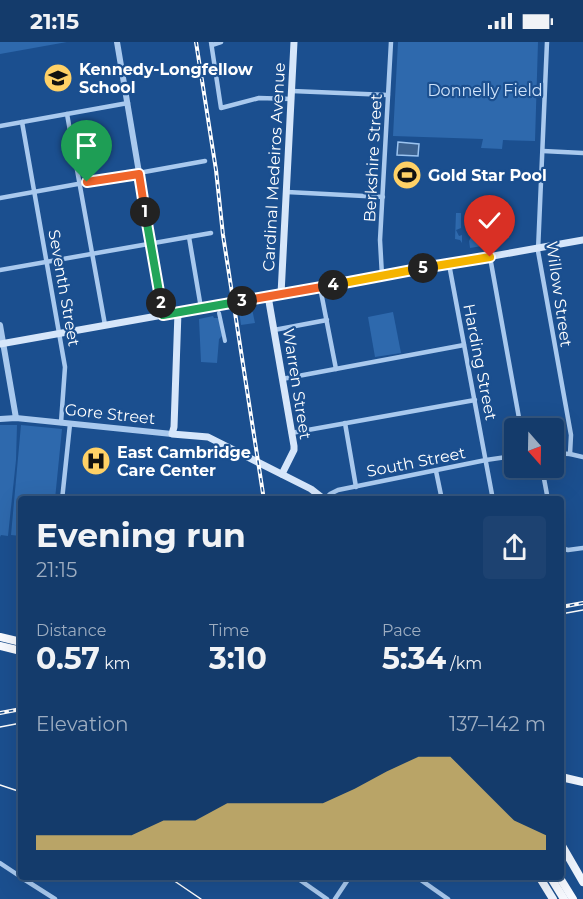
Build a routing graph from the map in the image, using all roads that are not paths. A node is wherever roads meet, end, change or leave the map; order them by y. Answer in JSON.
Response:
{"nodes":[{"id":1,"x":117,"y":42,"type":"edge"},
{"id":2,"x":221,"y":42,"type":"edge"},
{"id":3,"x":294,"y":42,"type":"edge"},
{"id":4,"x":391,"y":42,"type":"edge"},
{"id":5,"x":547,"y":42,"type":"edge"},
{"id":6,"x":211,"y":43,"type":"edge"},
{"id":7,"x":292,"y":95,"type":"junction"},
{"id":8,"x":388,"y":95,"type":"junction"},
{"id":9,"x":128,"y":103,"type":"junction"},
{"id":10,"x":68,"y":114,"type":"junction"},
{"id":11,"x":22,"y":122,"type":"junction"},
{"id":12,"x":0,"y":126,"type":"edge"},
{"id":13,"x":543,"y":151,"type":"junction"},
{"id":14,"x":583,"y":153,"type":"edge"},
{"id":15,"x":205,"y":161,"type":"dead end"},
{"id":16,"x":139,"y":174,"type":"junction"},
{"id":17,"x":80,"y":183,"type":"junction"},
{"id":18,"x":34,"y":192,"type":"junction"},
{"id":19,"x":287,"y":192,"type":"junction"},
{"id":20,"x":383,"y":197,"type":"junction"},
{"id":21,"x":0,"y":198,"type":"edge"},
{"id":22,"x":211,"y":233,"type":"dead end"},
{"id":23,"x":189,"y":237,"type":"junction"},
{"id":24,"x":583,"y":240,"type":"edge"},
{"id":25,"x":150,"y":244,"type":"junction"},
{"id":26,"x":538,"y":248,"type":"junction"},
{"id":27,"x":92,"y":254,"type":"junction"},
{"id":28,"x":490,"y":257,"type":"junction"},
{"id":29,"x":47,"y":262,"type":"junction"},
{"id":30,"x":449,"y":264,"type":"junction"},
{"id":31,"x":0,"y":270,"type":"edge"},
{"id":32,"x":382,"y":276,"type":"junction"},
{"id":33,"x":320,"y":287,"type":"junction"},
{"id":34,"x":281,"y":294,"type":"junction"},
{"id":35,"x":268,"y":296,"type":"junction"},
{"id":36,"x":201,"y":308,"type":"junction"},
{"id":37,"x":178,"y":312,"type":"junction"},
{"id":38,"x":219,"y":313,"type":"dead end"},
{"id":39,"x":163,"y":315,"type":"junction"},
{"id":40,"x":327,"y":321,"type":"junction"},
{"id":41,"x":0,"y":325,"type":"edge"},
{"id":42,"x":105,"y":326,"type":"junction"},
{"id":43,"x":274,"y":330,"type":"junction"},
{"id":44,"x":60,"y":334,"type":"junction"},
{"id":45,"x":225,"y":340,"type":"dead end"},
{"id":46,"x":2,"y":344,"type":"edge"},
{"id":47,"x":464,"y":345,"type":"junction"},
{"id":48,"x":336,"y":369,"type":"junction"},
{"id":49,"x":282,"y":379,"type":"junction"},
{"id":50,"x":474,"y":400,"type":"junction"},
{"id":51,"x":16,"y":418,"type":"junction"},
{"id":52,"x":519,"y":418,"type":"edge"},
{"id":53,"x":0,"y":419,"type":"edge"},
{"id":54,"x":61,"y":423,"type":"junction"},
{"id":55,"x":345,"y":423,"type":"junction"},
{"id":56,"x":70,"y":424,"type":"junction"},
{"id":57,"x":291,"y":433,"type":"junction"},
{"id":58,"x":172,"y":434,"type":"junction"},
{"id":59,"x":564,"y":454,"type":"edge"},
{"id":60,"x":570,"y":454,"type":"junction"},
{"id":61,"x":504,"y":457,"type":"edge"},
{"id":62,"x":583,"y":458,"type":"edge"},
{"id":63,"x":486,"y":460,"type":"junction"},
{"id":64,"x":436,"y":471,"type":"junction"},
{"id":65,"x":282,"y":474,"type":"junction"},
{"id":66,"x":544,"y":478,"type":"edge"},
{"id":67,"x":356,"y":487,"type":"junction"},
{"id":68,"x":62,"y":496,"type":"edge"},
{"id":69,"x":321,"y":496,"type":"edge"},
{"id":70,"x":329,"y":496,"type":"edge"},
{"id":71,"x":441,"y":496,"type":"edge"},
{"id":72,"x":492,"y":496,"type":"edge"},
{"id":73,"x":547,"y":496,"type":"edge"},
{"id":74,"x":583,"y":548,"type":"edge"},
{"id":75,"x":564,"y":549,"type":"edge"},
{"id":76,"x":0,"y":637,"type":"edge"},
{"id":77,"x":18,"y":641,"type":"edge"},
{"id":78,"x":0,"y":646,"type":"edge"},
{"id":79,"x":18,"y":650,"type":"edge"},
{"id":80,"x":564,"y":778,"type":"edge"},
{"id":81,"x":583,"y":782,"type":"edge"},
{"id":82,"x":564,"y":849,"type":"edge"},
{"id":83,"x":0,"y":863,"type":"edge"},
{"id":84,"x":18,"y":874,"type":"edge"},
{"id":85,"x":26,"y":880,"type":"edge"},
{"id":86,"x":300,"y":880,"type":"edge"},
{"id":87,"x":348,"y":880,"type":"edge"},
{"id":88,"x":421,"y":880,"type":"edge"},
{"id":89,"x":541,"y":880,"type":"edge"},
{"id":90,"x":552,"y":880,"type":"edge"},
{"id":91,"x":561,"y":880,"type":"edge"},
{"id":92,"x":583,"y":882,"type":"edge"},
{"id":93,"x":55,"y":899,"type":"edge"},
{"id":94,"x":327,"y":899,"type":"edge"},
{"id":95,"x":334,"y":899,"type":"edge"},
{"id":96,"x":448,"y":899,"type":"edge"},
{"id":97,"x":553,"y":899,"type":"edge"},
{"id":98,"x":564,"y":899,"type":"edge"},
{"id":99,"x":573,"y":899,"type":"edge"}],
"edges":[{"from":1,"to":9,"type":"street"},
{"from":2,"to":6,"type":"street"},
{"from":3,"to":7,"type":"main road","name":"Cardinal Medeiros Avenue"},
{"from":4,"to":8,"type":"street","name":"Berkshire Street"},
{"from":5,"to":13,"type":"street","name":"Willow Street"},
{"from":6,"to":7,"type":"street"},
{"from":7,"to":8,"type":"street"},
{"from":7,"to":19,"type":"main road","name":"Cardinal Medeiros Avenue"},
{"from":8,"to":20,"type":"street","name":"Berkshire Street"},
{"from":9,"to":10,"type":"street"},
{"from":9,"to":16,"type":"street"},
{"from":10,"to":11,"type":"street"},
{"from":10,"to":17,"type":"street"},
{"from":11,"to":12,"type":"street"},
{"from":11,"to":18,"type":"street","name":"Seventh Street"},
{"from":13,"to":14,"type":"street"},
{"from":13,"to":26,"type":"street","name":"Willow Street"},
{"from":15,"to":16,"type":"street"},
{"from":16,"to":17,"type":"street"},
{"from":16,"to":25,"type":"street"},
{"from":17,"to":18,"type":"street"},
{"from":17,"to":27,"type":"street"},
{"from":18,"to":21,"type":"street"},
{"from":18,"to":29,"type":"street","name":"Seventh Street"},
{"from":19,"to":20,"type":"street"},
{"from":19,"to":34,"type":"main road","name":"Cardinal Medeiros Avenue"},
{"from":20,"to":32,"type":"street","name":"Berkshire Street"},
{"from":22,"to":23,"type":"street"},
{"from":23,"to":25,"type":"street"},
{"from":23,"to":36,"type":"street"},
{"from":24,"to":26,"type":"main road"},
{"from":25,"to":27,"type":"street"},
{"from":25,"to":39,"type":"street"},
{"from":26,"to":28,"type":"main road"},
{"from":26,"to":60,"type":"street","name":"Willow Street"},
{"from":27,"to":29,"type":"street"},
{"from":27,"to":42,"type":"street"},
{"from":28,"to":30,"type":"main road"},
{"from":28,"to":52,"type":"street"},
{"from":29,"to":31,"type":"street"},
{"from":29,"to":44,"type":"street","name":"Seventh Street"},
{"from":30,"to":32,"type":"main road"},
{"from":30,"to":47,"type":"street","name":"Harding Street"},
{"from":32,"to":33,"type":"main road"},
{"from":33,"to":34,"type":"main road"},
{"from":33,"to":40,"type":"street"},
{"from":34,"to":35,"type":"main road"},
{"from":35,"to":36,"type":"main road"},
{"from":35,"to":43,"type":"main road","name":"Warren Street"},
{"from":36,"to":37,"type":"main road"},
{"from":37,"to":39,"type":"main road"},
{"from":37,"to":58,"type":"main road"},
{"from":38,"to":45,"type":"street"},
{"from":39,"to":42,"type":"main road"},
{"from":40,"to":43,"type":"street"},
{"from":40,"to":48,"type":"street"},
{"from":41,"to":46,"type":"street"},
{"from":42,"to":44,"type":"main road"},
{"from":43,"to":49,"type":"main road","name":"Warren Street"},
{"from":44,"to":46,"type":"main road"},
{"from":44,"to":54,"type":"street","name":"Seventh Street"},
{"from":46,"to":51,"type":"street"},
{"from":47,"to":48,"type":"street"},
{"from":47,"to":50,"type":"street","name":"Harding Street"},
{"from":48,"to":49,"type":"street"},
{"from":49,"to":57,"type":"main road","name":"Warren Street"},
{"from":50,"to":55,"type":"street"},
{"from":50,"to":63,"type":"street","name":"Harding Street"},
{"from":51,"to":53,"type":"street","name":"Gore Street"},
{"from":51,"to":54,"type":"street","name":"Gore Street"},
{"from":54,"to":56,"type":"street","name":"Gore Street"},
{"from":55,"to":57,"type":"street"},
{"from":55,"to":67,"type":"street"},
{"from":56,"to":58,"type":"street","name":"Gore Street"},
{"from":56,"to":68,"type":"street"},
{"from":57,"to":65,"type":"main road","name":"Warren Street"},
{"from":58,"to":65,"type":"main road","name":"Gore Street"},
{"from":59,"to":60,"type":"street"},
{"from":60,"to":62,"type":"street"},
{"from":61,"to":63,"type":"street","name":"South Street"},
{"from":63,"to":64,"type":"street","name":"South Street"},
{"from":63,"to":72,"type":"street","name":"Harding Street"},
{"from":64,"to":67,"type":"street","name":"South Street"},
{"from":64,"to":71,"type":"street"},
{"from":65,"to":69,"type":"main road","name":"Gore Street"},
{"from":66,"to":73,"type":"street"},
{"from":67,"to":70,"type":"street","name":"South Street"},
{"from":74,"to":75,"type":"street"},
{"from":76,"to":77,"type":"highway"},
{"from":78,"to":79,"type":"highway"},
{"from":80,"to":81,"type":"main road"},
{"from":82,"to":92,"type":"main road"},
{"from":83,"to":84,"type":"street"},
{"from":85,"to":93,"type":"street"},
{"from":86,"to":94,"type":"street"},
{"from":87,"to":95,"type":"street"},
{"from":88,"to":96,"type":"street"},
{"from":89,"to":97,"type":"main road"},
{"from":90,"to":98,"type":"highway"},
{"from":91,"to":99,"type":"highway"}]}
